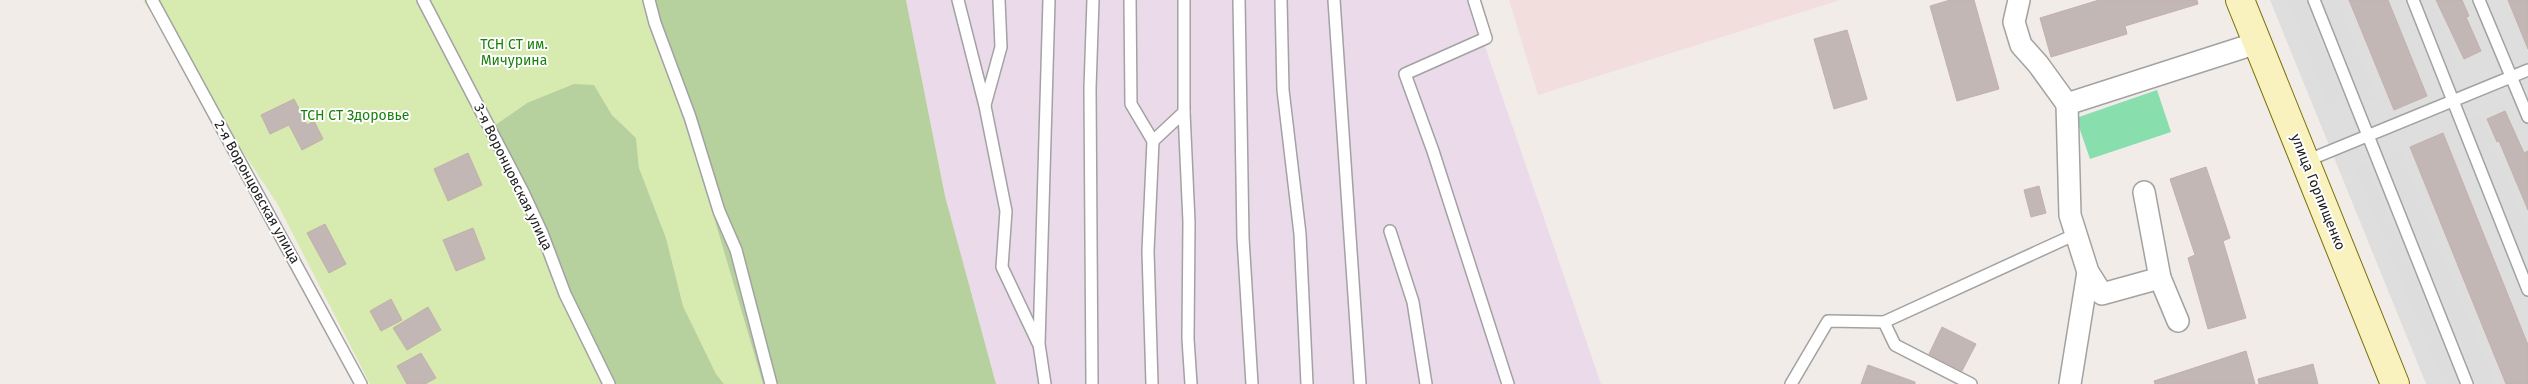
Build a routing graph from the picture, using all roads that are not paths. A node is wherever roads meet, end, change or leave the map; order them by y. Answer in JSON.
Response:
{"nodes":[{"id":1,"x":152,"y":0,"type":"edge"},
{"id":2,"x":423,"y":0,"type":"edge"},
{"id":3,"x":649,"y":0,"type":"edge"},
{"id":4,"x":958,"y":0,"type":"edge"},
{"id":5,"x":1000,"y":0,"type":"edge"},
{"id":6,"x":1049,"y":0,"type":"edge"},
{"id":7,"x":1093,"y":0,"type":"edge"},
{"id":8,"x":1130,"y":0,"type":"edge"},
{"id":9,"x":1184,"y":0,"type":"edge"},
{"id":10,"x":1239,"y":0,"type":"edge"},
{"id":11,"x":1281,"y":0,"type":"edge"},
{"id":12,"x":1334,"y":0,"type":"edge"},
{"id":13,"x":1474,"y":0,"type":"edge"},
{"id":14,"x":2007,"y":0,"type":"edge"},
{"id":15,"x":2019,"y":0,"type":"edge"},
{"id":16,"x":2240,"y":0,"type":"edge"},
{"id":17,"x":2314,"y":0,"type":"edge"},
{"id":18,"x":2413,"y":0,"type":"edge"},
{"id":19,"x":2479,"y":0,"type":"edge"},
{"id":20,"x":2014,"y":22,"type":"junction"},
{"id":21,"x":2257,"y":43,"type":"junction"},
{"id":22,"x":2528,"y":70,"type":"edge"},
{"id":23,"x":2511,"y":77,"type":"junction"},
{"id":24,"x":2452,"y":101,"type":"junction"},
{"id":25,"x":2066,"y":104,"type":"junction"},
{"id":26,"x":985,"y":106,"type":"junction"},
{"id":27,"x":1184,"y":112,"type":"junction"},
{"id":28,"x":2528,"y":117,"type":"edge"},
{"id":29,"x":2368,"y":136,"type":"junction"},
{"id":30,"x":1153,"y":140,"type":"junction"},
{"id":31,"x":2306,"y":161,"type":"junction"},
{"id":32,"x":2144,"y":192,"type":"dead end"},
{"id":33,"x":1390,"y":231,"type":"dead end"},
{"id":34,"x":2076,"y":234,"type":"junction"},
{"id":35,"x":2088,"y":272,"type":"junction"},
{"id":36,"x":2160,"y":278,"type":"junction"},
{"id":37,"x":2528,"y":290,"type":"edge"},
{"id":38,"x":2178,"y":321,"type":"dead end"},
{"id":39,"x":1884,"y":322,"type":"junction"},
{"id":40,"x":1039,"y":344,"type":"junction"},
{"id":41,"x":361,"y":384,"type":"edge"},
{"id":42,"x":609,"y":384,"type":"edge"},
{"id":43,"x":771,"y":384,"type":"edge"},
{"id":44,"x":1045,"y":384,"type":"edge"},
{"id":45,"x":1092,"y":384,"type":"edge"},
{"id":46,"x":1152,"y":384,"type":"edge"},
{"id":47,"x":1190,"y":384,"type":"edge"},
{"id":48,"x":1252,"y":384,"type":"edge"},
{"id":49,"x":1307,"y":384,"type":"edge"},
{"id":50,"x":1360,"y":384,"type":"edge"},
{"id":51,"x":1426,"y":384,"type":"edge"},
{"id":52,"x":1508,"y":384,"type":"edge"},
{"id":53,"x":1791,"y":384,"type":"edge"},
{"id":54,"x":1971,"y":384,"type":"edge"},
{"id":55,"x":2070,"y":384,"type":"edge"},
{"id":56,"x":2395,"y":384,"type":"edge"},
{"id":57,"x":2467,"y":384,"type":"edge"}],
"edges":[{"from":1,"to":41,"type":"lane","name":"2-я Воронцовская улица"},
{"from":2,"to":42,"type":"lane","name":"3-я Воронцовская улица"},
{"from":3,"to":43,"type":"lane"},
{"from":4,"to":26,"type":"lane"},
{"from":5,"to":26,"type":"lane"},
{"from":6,"to":40,"type":"lane"},
{"from":7,"to":45,"type":"lane"},
{"from":8,"to":30,"type":"lane"},
{"from":9,"to":27,"type":"lane"},
{"from":10,"to":48,"type":"lane"},
{"from":11,"to":49,"type":"lane"},
{"from":12,"to":50,"type":"lane"},
{"from":13,"to":52,"type":"lane"},
{"from":14,"to":20,"type":"lane"},
{"from":15,"to":20,"type":"street"},
{"from":16,"to":21,"type":"main road","name":"улица Горпищенко"},
{"from":17,"to":29,"type":"lane"},
{"from":18,"to":24,"type":"lane"},
{"from":19,"to":23,"type":"lane"},
{"from":20,"to":25,"type":"street"},
{"from":21,"to":25,"type":"street"},
{"from":21,"to":31,"type":"main road","name":"улица Горпищенко"},
{"from":22,"to":23,"type":"lane"},
{"from":23,"to":24,"type":"lane"},
{"from":23,"to":28,"type":"lane"},
{"from":24,"to":29,"type":"lane"},
{"from":24,"to":37,"type":"lane"},
{"from":25,"to":34,"type":"street"},
{"from":26,"to":40,"type":"lane"},
{"from":27,"to":30,"type":"lane"},
{"from":27,"to":47,"type":"lane"},
{"from":29,"to":31,"type":"lane"},
{"from":29,"to":57,"type":"lane"},
{"from":30,"to":46,"type":"lane"},
{"from":31,"to":56,"type":"main road","name":"улица Горпищенко"},
{"from":32,"to":36,"type":"street"},
{"from":33,"to":51,"type":"lane"},
{"from":34,"to":35,"type":"street"},
{"from":34,"to":39,"type":"lane"},
{"from":35,"to":36,"type":"street"},
{"from":35,"to":55,"type":"street"},
{"from":36,"to":38,"type":"street"},
{"from":39,"to":53,"type":"lane"},
{"from":39,"to":54,"type":"lane"},
{"from":40,"to":44,"type":"lane"}]}
